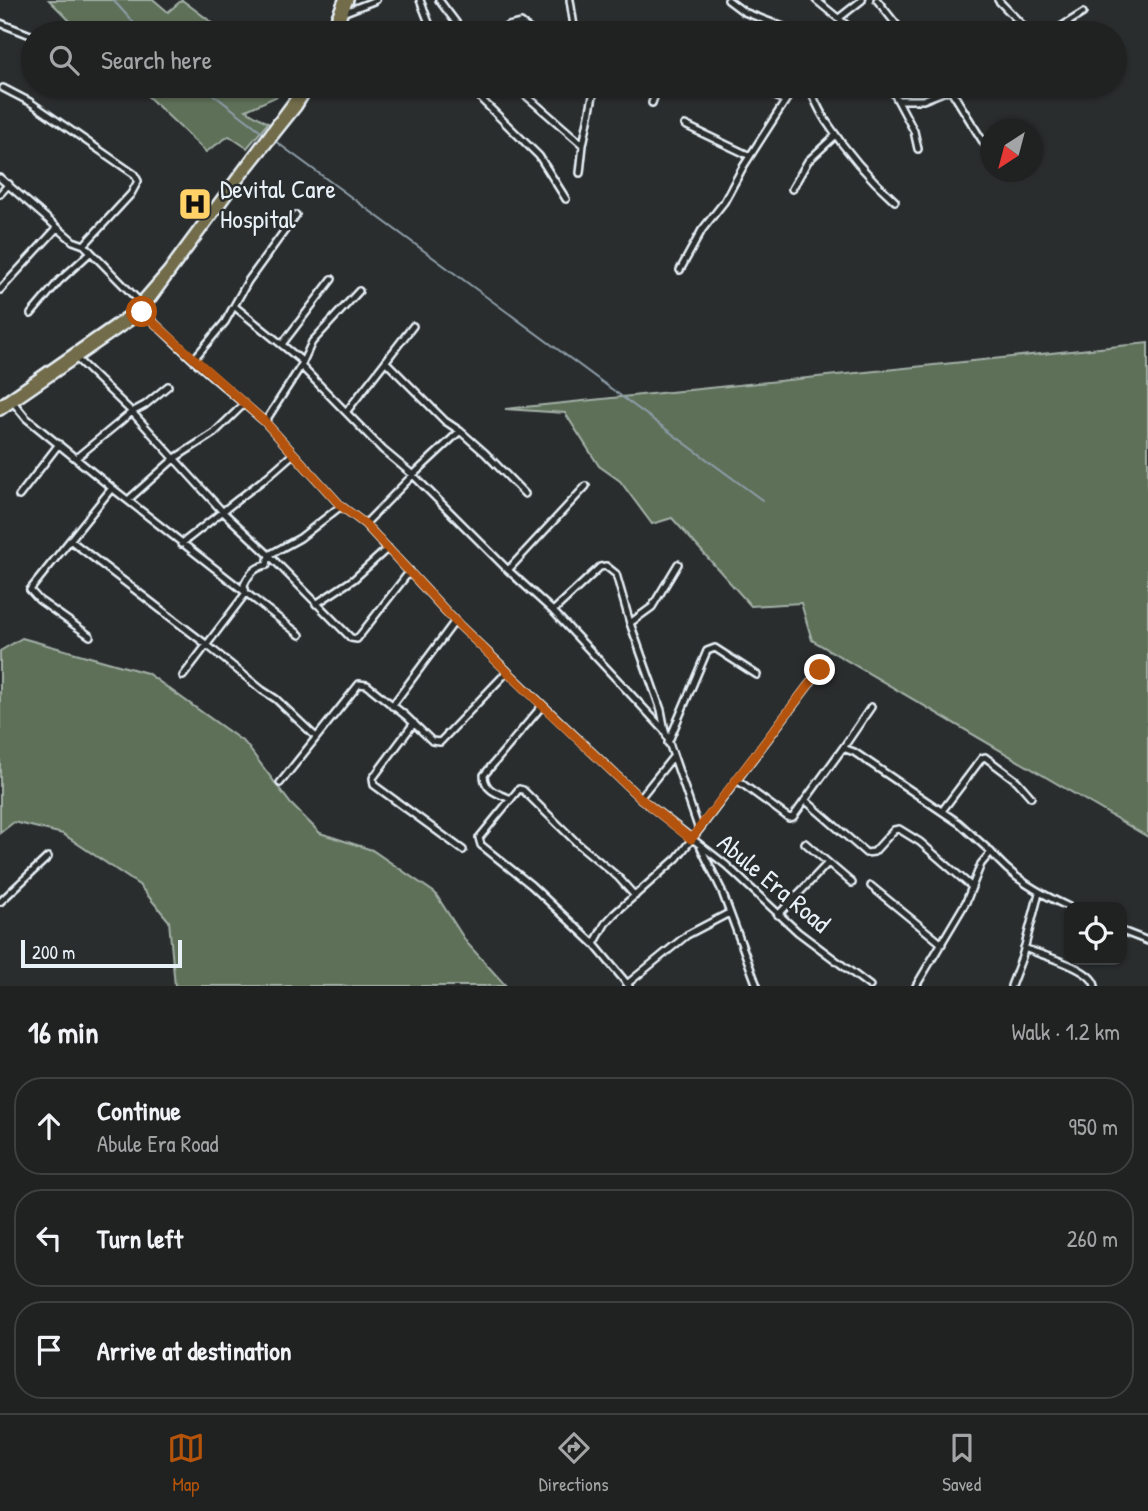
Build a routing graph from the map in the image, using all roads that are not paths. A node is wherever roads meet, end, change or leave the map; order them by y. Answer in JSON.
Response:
{"nodes":[{"id":1,"x":343,"y":0,"type":"edge"},
{"id":2,"x":349,"y":0,"type":"edge"},
{"id":3,"x":376,"y":0,"type":"edge"},
{"id":4,"x":420,"y":0,"type":"edge"},
{"id":5,"x":439,"y":0,"type":"edge"},
{"id":6,"x":569,"y":0,"type":"edge"},
{"id":7,"x":728,"y":0,"type":"edge"},
{"id":8,"x":816,"y":0,"type":"edge"},
{"id":9,"x":862,"y":0,"type":"edge"},
{"id":10,"x":877,"y":0,"type":"edge"},
{"id":11,"x":998,"y":0,"type":"edge"},
{"id":12,"x":345,"y":12,"type":"junction"},
{"id":13,"x":1083,"y":13,"type":"dead end"},
{"id":14,"x":839,"y":18,"type":"junction"},
{"id":15,"x":334,"y":21,"type":"edge"},
{"id":16,"x":341,"y":21,"type":"edge"},
{"id":17,"x":428,"y":21,"type":"edge"},
{"id":18,"x":455,"y":21,"type":"edge"},
{"id":19,"x":573,"y":21,"type":"edge"},
{"id":20,"x":767,"y":21,"type":"edge"},
{"id":21,"x":842,"y":21,"type":"edge"},
{"id":22,"x":894,"y":21,"type":"edge"},
{"id":23,"x":1018,"y":21,"type":"edge"},
{"id":24,"x":1070,"y":21,"type":"edge"},
{"id":25,"x":0,"y":23,"type":"edge"},
{"id":26,"x":21,"y":31,"type":"edge"},
{"id":27,"x":3,"y":88,"type":"dead end"},
{"id":28,"x":21,"y":97,"type":"edge"},
{"id":29,"x":22,"y":98,"type":"edge"},
{"id":30,"x":296,"y":98,"type":"edge"},
{"id":31,"x":301,"y":98,"type":"edge"},
{"id":32,"x":483,"y":98,"type":"edge"},
{"id":33,"x":529,"y":98,"type":"edge"},
{"id":34,"x":593,"y":98,"type":"edge"},
{"id":35,"x":654,"y":98,"type":"edge"},
{"id":36,"x":778,"y":98,"type":"edge"},
{"id":37,"x":787,"y":98,"type":"edge"},
{"id":38,"x":813,"y":98,"type":"edge"},
{"id":39,"x":927,"y":98,"type":"edge"},
{"id":40,"x":952,"y":98,"type":"edge"},
{"id":41,"x":900,"y":100,"type":"joint"},
{"id":42,"x":785,"y":102,"type":"junction"},
{"id":43,"x":652,"y":103,"type":"dead end"},
{"id":44,"x":685,"y":125,"type":"dead end"},
{"id":45,"x":276,"y":129,"type":"junction"},
{"id":46,"x":836,"y":135,"type":"junction"},
{"id":47,"x":980,"y":138,"type":"edge"},
{"id":48,"x":583,"y":145,"type":"junction"},
{"id":49,"x":918,"y":149,"type":"dead end"},
{"id":50,"x":750,"y":156,"type":"junction"},
{"id":51,"x":580,"y":173,"type":"dead end"},
{"id":52,"x":0,"y":178,"type":"edge"},
{"id":53,"x":9,"y":184,"type":"junction"},
{"id":54,"x":792,"y":189,"type":"dead end"},
{"id":55,"x":0,"y":194,"type":"edge"},
{"id":56,"x":566,"y":199,"type":"dead end"},
{"id":57,"x":895,"y":201,"type":"dead end"},
{"id":58,"x":296,"y":215,"type":"dead end"},
{"id":59,"x":57,"y":228,"type":"junction"},
{"id":60,"x":84,"y":245,"type":"junction"},
{"id":61,"x":91,"y":252,"type":"junction"},
{"id":62,"x":680,"y":270,"type":"dead end"},
{"id":63,"x":332,"y":279,"type":"dead end"},
{"id":64,"x":0,"y":290,"type":"edge"},
{"id":65,"x":359,"y":291,"type":"dead end"},
{"id":66,"x":141,"y":306,"type":"junction"},
{"id":67,"x":234,"y":306,"type":"junction"},
{"id":68,"x":31,"y":314,"type":"dead end"},
{"id":69,"x":413,"y":326,"type":"dead end"},
{"id":70,"x":283,"y":343,"type":"junction"},
{"id":71,"x":78,"y":359,"type":"junction"},
{"id":72,"x":193,"y":360,"type":"junction"},
{"id":73,"x":302,"y":363,"type":"junction"},
{"id":74,"x":387,"y":363,"type":"junction"},
{"id":75,"x":168,"y":386,"type":"dead end"},
{"id":76,"x":13,"y":402,"type":"junction"},
{"id":77,"x":0,"y":404,"type":"edge"},
{"id":78,"x":243,"y":405,"type":"junction"},
{"id":79,"x":0,"y":411,"type":"edge"},
{"id":80,"x":347,"y":411,"type":"junction"},
{"id":81,"x":132,"y":412,"type":"junction"},
{"id":82,"x":265,"y":422,"type":"junction"},
{"id":83,"x":460,"y":431,"type":"junction"},
{"id":84,"x":59,"y":444,"type":"junction"},
{"id":85,"x":293,"y":454,"type":"junction"},
{"id":86,"x":76,"y":458,"type":"junction"},
{"id":87,"x":175,"y":458,"type":"junction"},
{"id":88,"x":413,"y":475,"type":"junction"},
{"id":89,"x":586,"y":486,"type":"dead end"},
{"id":90,"x":112,"y":488,"type":"junction"},
{"id":91,"x":525,"y":494,"type":"dead end"},
{"id":92,"x":19,"y":496,"type":"dead end"},
{"id":93,"x":128,"y":500,"type":"junction"},
{"id":94,"x":341,"y":506,"type":"junction"},
{"id":95,"x":222,"y":511,"type":"junction"},
{"id":96,"x":365,"y":524,"type":"junction"},
{"id":97,"x":70,"y":540,"type":"junction"},
{"id":98,"x":181,"y":544,"type":"junction"},
{"id":99,"x":387,"y":548,"type":"junction"},
{"id":100,"x":269,"y":555,"type":"junction"},
{"id":101,"x":678,"y":564,"type":"dead end"},
{"id":102,"x":508,"y":569,"type":"junction"},
{"id":103,"x":410,"y":571,"type":"junction"},
{"id":104,"x":246,"y":593,"type":"junction"},
{"id":105,"x":316,"y":604,"type":"junction"},
{"id":106,"x":553,"y":611,"type":"junction"},
{"id":107,"x":455,"y":621,"type":"junction"},
{"id":108,"x":630,"y":623,"type":"junction"},
{"id":109,"x":300,"y":635,"type":"dead end"},
{"id":110,"x":90,"y":636,"type":"dead end"},
{"id":111,"x":207,"y":645,"type":"junction"},
{"id":112,"x":820,"y":670,"type":"dead end"},
{"id":113,"x":507,"y":672,"type":"junction"},
{"id":114,"x":757,"y":675,"type":"dead end"},
{"id":115,"x":183,"y":676,"type":"dead end"},
{"id":116,"x":392,"y":706,"type":"junction"},
{"id":117,"x":542,"y":706,"type":"junction"},
{"id":118,"x":871,"y":707,"type":"dead end"},
{"id":119,"x":414,"y":723,"type":"junction"},
{"id":120,"x":665,"y":731,"type":"junction"},
{"id":121,"x":316,"y":737,"type":"junction"},
{"id":122,"x":668,"y":743,"type":"junction"},
{"id":123,"x":843,"y":747,"type":"junction"},
{"id":124,"x":673,"y":758,"type":"junction"},
{"id":125,"x":737,"y":780,"type":"junction"},
{"id":126,"x":279,"y":783,"type":"dead end"},
{"id":127,"x":1031,"y":797,"type":"dead end"},
{"id":128,"x":640,"y":798,"type":"junction"},
{"id":129,"x":511,"y":799,"type":"junction"},
{"id":130,"x":805,"y":800,"type":"junction"},
{"id":131,"x":942,"y":811,"type":"junction"},
{"id":132,"x":699,"y":830,"type":"junction"},
{"id":133,"x":691,"y":839,"type":"junction"},
{"id":134,"x":805,"y":844,"type":"dead end"},
{"id":135,"x":700,"y":845,"type":"junction"},
{"id":136,"x":463,"y":850,"type":"dead end"},
{"id":137,"x":990,"y":852,"type":"junction"},
{"id":138,"x":48,"y":857,"type":"dead end"},
{"id":139,"x":828,"y":863,"type":"junction"},
{"id":140,"x":852,"y":883,"type":"dead end"},
{"id":141,"x":870,"y":887,"type":"dead end"},
{"id":142,"x":972,"y":887,"type":"junction"},
{"id":143,"x":1039,"y":893,"type":"junction"},
{"id":144,"x":635,"y":896,"type":"junction"},
{"id":145,"x":0,"y":902,"type":"edge"},
{"id":146,"x":1064,"y":906,"type":"edge"},
{"id":147,"x":729,"y":913,"type":"junction"},
{"id":148,"x":778,"y":915,"type":"junction"},
{"id":149,"x":1127,"y":933,"type":"edge"},
{"id":150,"x":1148,"y":941,"type":"edge"},
{"id":151,"x":594,"y":944,"type":"junction"},
{"id":152,"x":942,"y":944,"type":"junction"},
{"id":153,"x":1024,"y":948,"type":"junction"},
{"id":154,"x":628,"y":985,"type":"edge"},
{"id":155,"x":754,"y":985,"type":"edge"},
{"id":156,"x":870,"y":986,"type":"edge"},
{"id":157,"x":915,"y":986,"type":"edge"},
{"id":158,"x":1011,"y":986,"type":"edge"},
{"id":159,"x":1095,"y":986,"type":"edge"}],
"edges":[{"from":1,"to":15,"type":"main road"},
{"from":2,"to":12,"type":"main road"},
{"from":3,"to":12,"type":"street"},
{"from":4,"to":17,"type":"street"},
{"from":5,"to":18,"type":"street"},
{"from":6,"to":19,"type":"street"},
{"from":7,"to":20,"type":"street"},
{"from":8,"to":14,"type":"street"},
{"from":9,"to":14,"type":"street"},
{"from":10,"to":22,"type":"street"},
{"from":11,"to":23,"type":"street"},
{"from":12,"to":16,"type":"main road"},
{"from":13,"to":24,"type":"street"},
{"from":14,"to":21,"type":"street"},
{"from":25,"to":26,"type":"street"},
{"from":27,"to":28,"type":"street"},
{"from":29,"to":60,"type":"street"},
{"from":30,"to":45,"type":"main road"},
{"from":31,"to":45,"type":"main road"},
{"from":32,"to":56,"type":"street"},
{"from":33,"to":48,"type":"street"},
{"from":34,"to":48,"type":"street"},
{"from":35,"to":43,"type":"street"},
{"from":36,"to":42,"type":"street"},
{"from":37,"to":42,"type":"street"},
{"from":38,"to":46,"type":"street"},
{"from":39,"to":41,"type":"street"},
{"from":40,"to":47,"type":"street"},
{"from":41,"to":49,"type":"street"},
{"from":42,"to":50,"type":"street"},
{"from":44,"to":50,"type":"street"},
{"from":45,"to":66,"type":"main road"},
{"from":46,"to":54,"type":"street"},
{"from":46,"to":57,"type":"street"},
{"from":48,"to":51,"type":"street"},
{"from":50,"to":62,"type":"street"},
{"from":52,"to":53,"type":"street","name":"Abule Era Road"},
{"from":53,"to":55,"type":"street"},
{"from":53,"to":59,"type":"street","name":"Abule Era Road"},
{"from":58,"to":67,"type":"street"},
{"from":59,"to":60,"type":"street","name":"Abule Era Road"},
{"from":59,"to":64,"type":"street"},
{"from":60,"to":61,"type":"street","name":"Abule Era Road"},
{"from":61,"to":66,"type":"street","name":"Abule Era Road"},
{"from":61,"to":68,"type":"street"},
{"from":63,"to":70,"type":"street"},
{"from":65,"to":73,"type":"street"},
{"from":66,"to":71,"type":"main road"},
{"from":66,"to":72,"type":"street","name":"Abule Era Road"},
{"from":66,"to":77,"type":"main road"},
{"from":67,"to":70,"type":"street"},
{"from":67,"to":72,"type":"street"},
{"from":69,"to":74,"type":"street"},
{"from":70,"to":73,"type":"street"},
{"from":71,"to":76,"type":"main road"},
{"from":71,"to":81,"type":"street"},
{"from":72,"to":78,"type":"street","name":"Abule Era Road"},
{"from":73,"to":80,"type":"street"},
{"from":73,"to":82,"type":"street"},
{"from":74,"to":80,"type":"street"},
{"from":74,"to":83,"type":"street"},
{"from":75,"to":81,"type":"street"},
{"from":76,"to":79,"type":"main road"},
{"from":76,"to":84,"type":"street"},
{"from":78,"to":82,"type":"street","name":"Abule Era Road"},
{"from":78,"to":87,"type":"street"},
{"from":80,"to":88,"type":"street"},
{"from":81,"to":86,"type":"street"},
{"from":81,"to":87,"type":"street"},
{"from":82,"to":85,"type":"street","name":"Abule Era Road"},
{"from":83,"to":88,"type":"street"},
{"from":83,"to":91,"type":"street"},
{"from":84,"to":86,"type":"street"},
{"from":84,"to":92,"type":"street"},
{"from":85,"to":94,"type":"street","name":"Abule Era Road"},
{"from":85,"to":95,"type":"street"},
{"from":86,"to":90,"type":"street"},
{"from":87,"to":93,"type":"street"},
{"from":87,"to":95,"type":"street"},
{"from":88,"to":96,"type":"street"},
{"from":88,"to":102,"type":"street"},
{"from":89,"to":102,"type":"street"},
{"from":90,"to":93,"type":"street"},
{"from":90,"to":97,"type":"street"},
{"from":93,"to":98,"type":"street"},
{"from":94,"to":96,"type":"street","name":"Abule Era Road"},
{"from":94,"to":100,"type":"street"},
{"from":95,"to":98,"type":"street"},
{"from":95,"to":100,"type":"street"},
{"from":96,"to":99,"type":"street","name":"Abule Era Road"},
{"from":97,"to":110,"type":"street"},
{"from":97,"to":111,"type":"street"},
{"from":98,"to":104,"type":"street"},
{"from":99,"to":103,"type":"street","name":"Abule Era Road"},
{"from":99,"to":105,"type":"street"},
{"from":100,"to":104,"type":"street"},
{"from":100,"to":105,"type":"street"},
{"from":101,"to":108,"type":"street"},
{"from":102,"to":106,"type":"street"},
{"from":103,"to":105,"type":"street"},
{"from":103,"to":107,"type":"street","name":"Abule Era Road"},
{"from":104,"to":109,"type":"street"},
{"from":104,"to":111,"type":"street"},
{"from":106,"to":108,"type":"street"},
{"from":106,"to":120,"type":"street"},
{"from":107,"to":113,"type":"street","name":"Abule Era Road"},
{"from":107,"to":116,"type":"street"},
{"from":108,"to":120,"type":"street"},
{"from":111,"to":115,"type":"street"},
{"from":111,"to":121,"type":"street"},
{"from":112,"to":125,"type":"street"},
{"from":113,"to":117,"type":"street","name":"Abule Era Road"},
{"from":113,"to":119,"type":"street"},
{"from":114,"to":122,"type":"street"},
{"from":116,"to":119,"type":"street"},
{"from":116,"to":121,"type":"street"},
{"from":117,"to":128,"type":"street","name":"Abule Era Road"},
{"from":117,"to":129,"type":"street"},
{"from":118,"to":123,"type":"street"},
{"from":119,"to":136,"type":"street"},
{"from":120,"to":122,"type":"street"},
{"from":121,"to":126,"type":"street"},
{"from":122,"to":124,"type":"street"},
{"from":123,"to":130,"type":"street"},
{"from":123,"to":131,"type":"street"},
{"from":124,"to":128,"type":"street"},
{"from":124,"to":132,"type":"street"},
{"from":125,"to":130,"type":"street"},
{"from":125,"to":132,"type":"street"},
{"from":127,"to":131,"type":"street"},
{"from":128,"to":133,"type":"street","name":"Abule Era Road"},
{"from":129,"to":144,"type":"street"},
{"from":129,"to":151,"type":"street"},
{"from":130,"to":142,"type":"street"},
{"from":131,"to":137,"type":"street"},
{"from":132,"to":133,"type":"street"},
{"from":133,"to":135,"type":"street","name":"Abule Era Road"},
{"from":133,"to":144,"type":"street"},
{"from":134,"to":139,"type":"street"},
{"from":135,"to":147,"type":"street"},
{"from":135,"to":148,"type":"street","name":"Abule Era Road"},
{"from":137,"to":142,"type":"street"},
{"from":137,"to":143,"type":"street"},
{"from":138,"to":145,"type":"street"},
{"from":139,"to":140,"type":"street"},
{"from":139,"to":148,"type":"street"},
{"from":141,"to":152,"type":"street"},
{"from":142,"to":152,"type":"street"},
{"from":143,"to":146,"type":"street"},
{"from":143,"to":153,"type":"street"},
{"from":144,"to":151,"type":"street"},
{"from":147,"to":154,"type":"street"},
{"from":147,"to":155,"type":"street"},
{"from":148,"to":156,"type":"street","name":"Abule Era Road"},
{"from":149,"to":150,"type":"street"},
{"from":151,"to":154,"type":"street"},
{"from":152,"to":157,"type":"street"},
{"from":153,"to":158,"type":"street"},
{"from":153,"to":159,"type":"street"}]}
